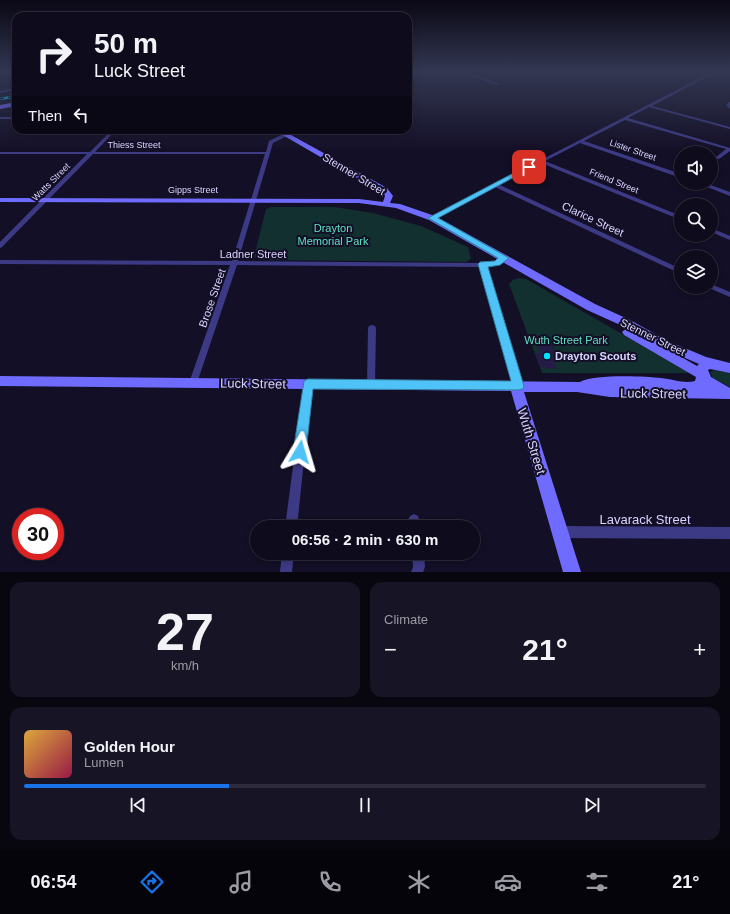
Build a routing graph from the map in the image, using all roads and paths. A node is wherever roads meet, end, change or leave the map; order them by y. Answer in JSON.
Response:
{"nodes":[{"id":1,"x":661,"y":100,"type":"joint"},
{"id":2,"x":730,"y":103,"type":"edge"},
{"id":3,"x":12,"y":105,"type":"edge"},
{"id":4,"x":648,"y":106,"type":"junction"},
{"id":5,"x":0,"y":107,"type":"edge"},
{"id":6,"x":730,"y":108,"type":"edge"},
{"id":7,"x":680,"y":114,"type":"junction"},
{"id":8,"x":0,"y":118,"type":"edge"},
{"id":9,"x":12,"y":118,"type":"edge"},
{"id":10,"x":624,"y":118,"type":"junction"},
{"id":11,"x":730,"y":128,"type":"edge"},
{"id":12,"x":110,"y":134,"type":"edge"},
{"id":13,"x":285,"y":135,"type":"joint"},
{"id":14,"x":579,"y":141,"type":"junction"},
{"id":15,"x":730,"y":149,"type":"edge"},
{"id":16,"x":0,"y":153,"type":"edge"},
{"id":17,"x":91,"y":153,"type":"junction"},
{"id":18,"x":268,"y":153,"type":"junction"},
{"id":19,"x":718,"y":158,"type":"dead end"},
{"id":20,"x":540,"y":161,"type":"junction"},
{"id":21,"x":674,"y":174,"type":"edge"},
{"id":22,"x":495,"y":185,"type":"junction"},
{"id":23,"x":718,"y":190,"type":"edge"},
{"id":24,"x":730,"y":194,"type":"edge"},
{"id":25,"x":0,"y":200,"type":"edge"},
{"id":26,"x":44,"y":200,"type":"junction"},
{"id":27,"x":254,"y":200,"type":"junction"},
{"id":28,"x":386,"y":203,"type":"junction"},
{"id":29,"x":674,"y":215,"type":"edge"},
{"id":30,"x":432,"y":218,"type":"junction"},
{"id":31,"x":718,"y":233,"type":"edge"},
{"id":32,"x":730,"y":238,"type":"edge"},
{"id":33,"x":0,"y":246,"type":"edge"},
{"id":34,"x":504,"y":258,"type":"junction"},
{"id":35,"x":0,"y":262,"type":"edge"},
{"id":36,"x":234,"y":264,"type":"junction"},
{"id":37,"x":483,"y":264,"type":"junction"},
{"id":38,"x":674,"y":269,"type":"edge"},
{"id":39,"x":718,"y":289,"type":"edge"},
{"id":40,"x":730,"y":295,"type":"edge"},
{"id":41,"x":591,"y":307,"type":"junction"},
{"id":42,"x":372,"y":328,"type":"dead end"},
{"id":43,"x":716,"y":364,"type":"junction"},
{"id":44,"x":730,"y":368,"type":"edge"},
{"id":45,"x":703,"y":376,"type":"junction"},
{"id":46,"x":0,"y":381,"type":"edge"},
{"id":47,"x":193,"y":383,"type":"junction"},
{"id":48,"x":308,"y":384,"type":"junction"},
{"id":49,"x":371,"y":384,"type":"junction"},
{"id":50,"x":518,"y":386,"type":"junction"},
{"id":51,"x":577,"y":387,"type":"junction"},
{"id":52,"x":730,"y":394,"type":"edge"},
{"id":53,"x":292,"y":520,"type":"edge"},
{"id":54,"x":560,"y":532,"type":"junction"},
{"id":55,"x":730,"y":533,"type":"edge"},
{"id":56,"x":287,"y":560,"type":"edge"},
{"id":57,"x":418,"y":560,"type":"edge"},
{"id":58,"x":286,"y":572,"type":"edge"},
{"id":59,"x":417,"y":572,"type":"edge"},
{"id":60,"x":572,"y":572,"type":"edge"}],
"edges":[{"from":1,"to":4,"type":"street"},
{"from":1,"to":7,"type":"street"},
{"from":2,"to":6,"type":"street"},
{"from":3,"to":5,"type":"main road"},
{"from":4,"to":7,"type":"street"},
{"from":4,"to":10,"type":"street"},
{"from":7,"to":11,"type":"street"},
{"from":8,"to":9,"type":"street"},
{"from":10,"to":14,"type":"street"},
{"from":10,"to":15,"type":"street"},
{"from":12,"to":17,"type":"street","name":"Watts Street"},
{"from":13,"to":18,"type":"street","name":"Brose Street"},
{"from":13,"to":28,"type":"main road","name":"Stenner Street"},
{"from":14,"to":20,"type":"street"},
{"from":14,"to":21,"type":"street","name":"Lister Street"},
{"from":15,"to":19,"type":"street"},
{"from":16,"to":17,"type":"street","name":"Thiess Street"},
{"from":17,"to":18,"type":"street","name":"Thiess Street"},
{"from":17,"to":26,"type":"street","name":"Watts Street"},
{"from":18,"to":27,"type":"street","name":"Brose Street"},
{"from":20,"to":22,"type":"street"},
{"from":20,"to":29,"type":"street","name":"Friend Street"},
{"from":22,"to":30,"type":"street"},
{"from":22,"to":38,"type":"street","name":"Clarice Street"},
{"from":23,"to":24,"type":"street"},
{"from":25,"to":26,"type":"main road","name":"Gipps Street"},
{"from":26,"to":27,"type":"main road","name":"Gipps Street"},
{"from":26,"to":33,"type":"street","name":"Watts Street"},
{"from":27,"to":28,"type":"main road","name":"Gipps Street"},
{"from":27,"to":36,"type":"street","name":"Brose Street"},
{"from":28,"to":30,"type":"main road","name":"Stenner Street"},
{"from":30,"to":34,"type":"main road","name":"Stenner Street"},
{"from":31,"to":32,"type":"street"},
{"from":34,"to":37,"type":"street","name":"Ladner Street"},
{"from":34,"to":41,"type":"main road","name":"Stenner Street"},
{"from":35,"to":36,"type":"street","name":"Ladner Street"},
{"from":36,"to":37,"type":"street","name":"Ladner Street"},
{"from":36,"to":47,"type":"street","name":"Brose Street"},
{"from":37,"to":50,"type":"street","name":"Wuth Street"},
{"from":39,"to":40,"type":"street"},
{"from":41,"to":43,"type":"main road","name":"Stenner Street"},
{"from":41,"to":45,"type":"main road","name":"Stenner Street"},
{"from":42,"to":49,"type":"street"},
{"from":43,"to":44,"type":"main road","name":"Stenner Street"},
{"from":43,"to":45,"type":"main road"},
{"from":45,"to":51,"type":"main road","name":"Luck Street"},
{"from":45,"to":52,"type":"main road","name":"Stenner Street"},
{"from":46,"to":47,"type":"main road","name":"Luck Street"},
{"from":47,"to":48,"type":"main road","name":"Luck Street"},
{"from":48,"to":49,"type":"main road","name":"Luck Street"},
{"from":48,"to":53,"type":"street"},
{"from":49,"to":50,"type":"main road","name":"Luck Street"},
{"from":50,"to":51,"type":"main road","name":"Luck Street"},
{"from":50,"to":54,"type":"main road","name":"Wuth Street"},
{"from":51,"to":52,"type":"main road","name":"Luck Street"},
{"from":54,"to":55,"type":"street","name":"Lavarack Street"},
{"from":54,"to":60,"type":"main road","name":"Wuth Street"},
{"from":56,"to":58,"type":"street"},
{"from":57,"to":59,"type":"street"}]}
